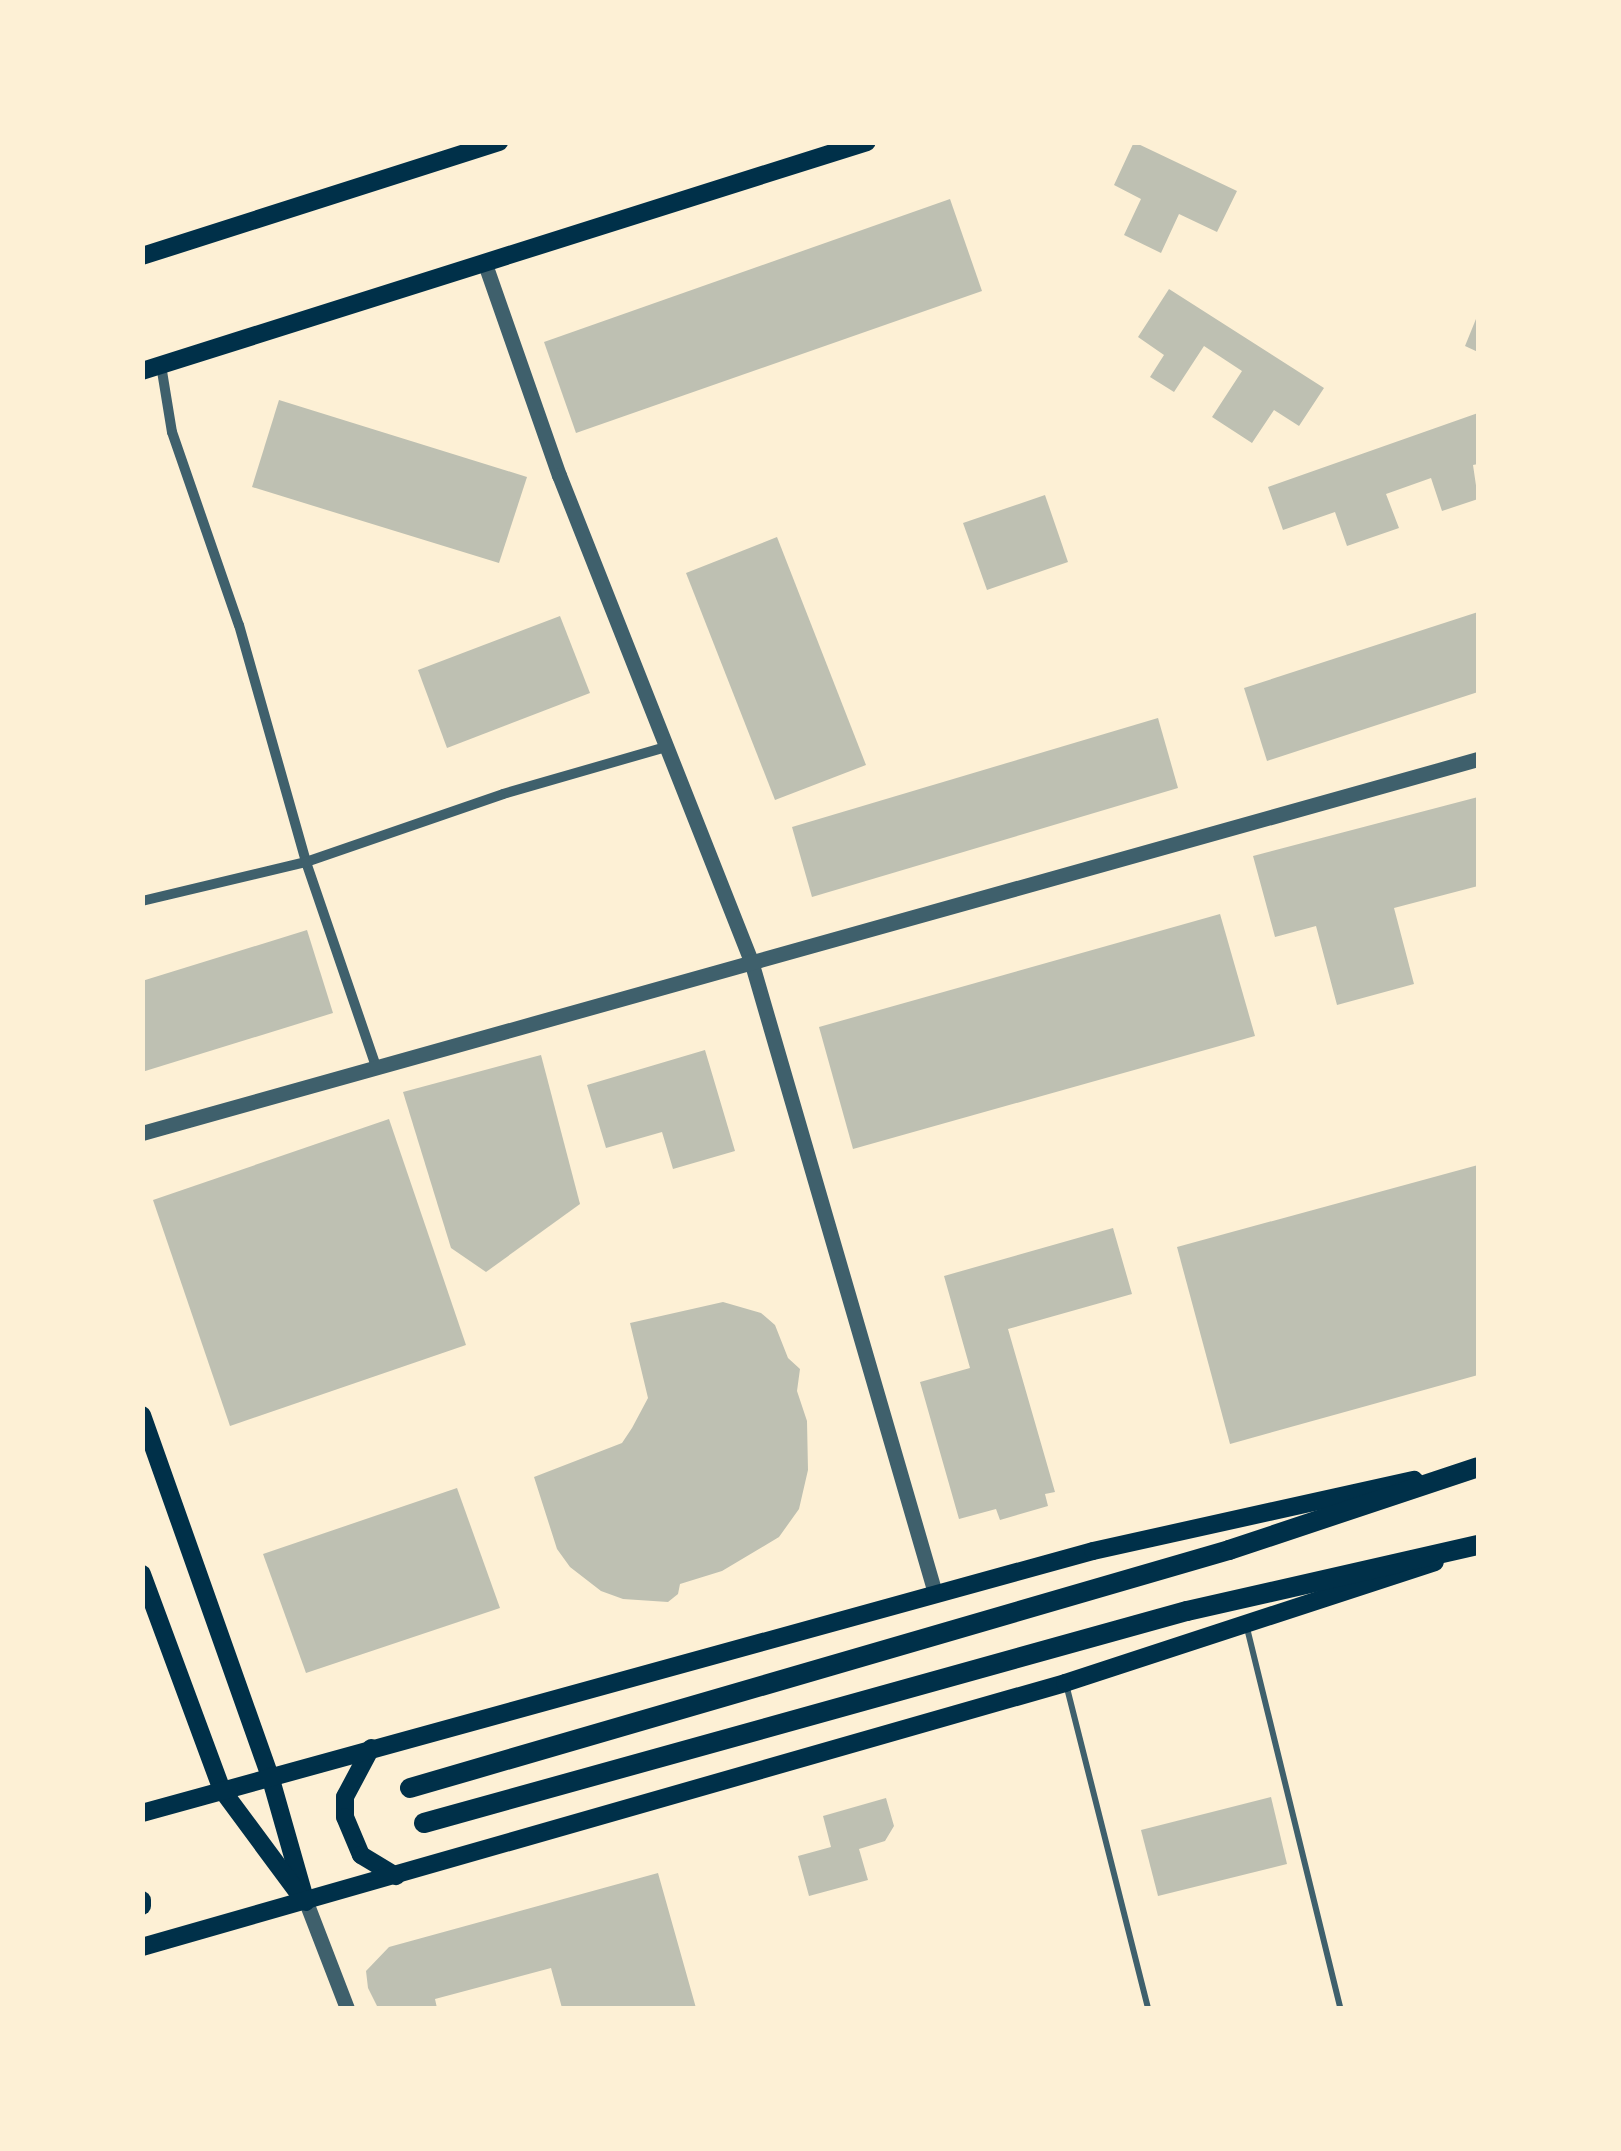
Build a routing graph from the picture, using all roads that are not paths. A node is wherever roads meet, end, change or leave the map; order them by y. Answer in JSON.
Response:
{"nodes":[{"id":1,"x":499,"y":142,"type":"edge"},
{"id":2,"x":866,"y":142,"type":"edge"},
{"id":3,"x":142,"y":256,"type":"edge"},
{"id":4,"x":486,"y":264,"type":"junction"},
{"id":5,"x":152,"y":368,"type":"edge"},
{"id":6,"x":666,"y":747,"type":"junction"},
{"id":7,"x":1478,"y":759,"type":"edge"},
{"id":8,"x":306,"y":862,"type":"junction"},
{"id":9,"x":142,"y":901,"type":"edge"},
{"id":10,"x":751,"y":961,"type":"junction"},
{"id":11,"x":376,"y":1066,"type":"junction"},
{"id":12,"x":142,"y":1132,"type":"edge"},
{"id":13,"x":142,"y":1415,"type":"edge"},
{"id":14,"x":1478,"y":1466,"type":"edge"},
{"id":15,"x":1478,"y":1546,"type":"edge"},
{"id":16,"x":142,"y":1574,"type":"edge"},
{"id":17,"x":935,"y":1593,"type":"junction"},
{"id":18,"x":1246,"y":1627,"type":"junction"},
{"id":19,"x":1066,"y":1683,"type":"junction"},
{"id":20,"x":371,"y":1748,"type":"junction"},
{"id":21,"x":270,"y":1776,"type":"junction"},
{"id":22,"x":410,"y":1788,"type":"dead end"},
{"id":23,"x":222,"y":1790,"type":"junction"},
{"id":24,"x":142,"y":1813,"type":"edge"},
{"id":25,"x":424,"y":1824,"type":"dead end"},
{"id":26,"x":396,"y":1876,"type":"junction"},
{"id":27,"x":306,"y":1902,"type":"junction"},
{"id":28,"x":142,"y":1947,"type":"edge"},
{"id":29,"x":347,"y":2008,"type":"edge"},
{"id":30,"x":1148,"y":2008,"type":"edge"},
{"id":31,"x":1340,"y":2008,"type":"edge"}],
"edges":[{"from":1,"to":3,"type":"main road"},
{"from":2,"to":4,"type":"main road"},
{"from":4,"to":5,"type":"main road"},
{"from":4,"to":6,"type":"street"},
{"from":5,"to":8,"type":"street"},
{"from":6,"to":8,"type":"street"},
{"from":6,"to":10,"type":"street"},
{"from":7,"to":10,"type":"street"},
{"from":8,"to":9,"type":"street"},
{"from":8,"to":11,"type":"street"},
{"from":10,"to":11,"type":"street"},
{"from":10,"to":17,"type":"street"},
{"from":11,"to":12,"type":"street"},
{"from":13,"to":21,"type":"main road"},
{"from":14,"to":17,"type":"main road"},
{"from":14,"to":22,"type":"main road"},
{"from":15,"to":18,"type":"main road"},
{"from":15,"to":25,"type":"main road"},
{"from":16,"to":23,"type":"main road"},
{"from":17,"to":20,"type":"main road"},
{"from":18,"to":19,"type":"main road"},
{"from":18,"to":31,"type":"lane"},
{"from":19,"to":26,"type":"main road"},
{"from":19,"to":30,"type":"lane"},
{"from":20,"to":21,"type":"main road"},
{"from":20,"to":26,"type":"main road"},
{"from":21,"to":23,"type":"main road"},
{"from":21,"to":27,"type":"main road"},
{"from":23,"to":24,"type":"main road"},
{"from":23,"to":27,"type":"main road"},
{"from":26,"to":27,"type":"main road"},
{"from":27,"to":28,"type":"main road"},
{"from":27,"to":29,"type":"street"}]}
